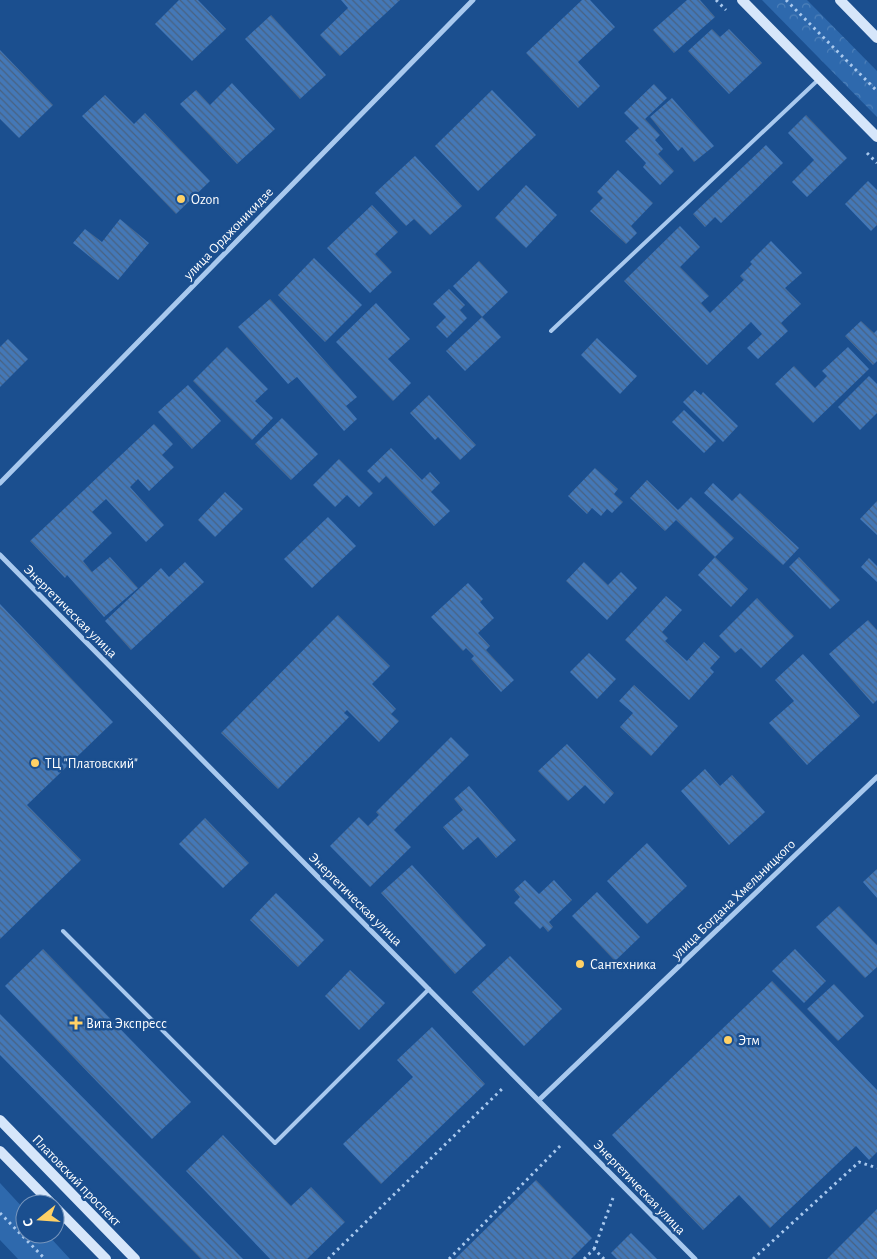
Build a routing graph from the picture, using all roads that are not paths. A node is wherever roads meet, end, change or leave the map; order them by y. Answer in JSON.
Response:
{"nodes":[{"id":1,"x":472,"y":0,"type":"edge"},
{"id":2,"x":742,"y":0,"type":"edge"},
{"id":3,"x":840,"y":0,"type":"edge"},
{"id":4,"x":877,"y":38,"type":"edge"},
{"id":5,"x":820,"y":79,"type":"junction"},
{"id":6,"x":877,"y":137,"type":"edge"},
{"id":7,"x":551,"y":331,"type":"dead end"},
{"id":8,"x":0,"y":483,"type":"edge"},
{"id":9,"x":0,"y":555,"type":"edge"},
{"id":10,"x":877,"y":777,"type":"edge"},
{"id":11,"x":63,"y":931,"type":"dead end"},
{"id":12,"x":430,"y":990,"type":"junction"},
{"id":13,"x":539,"y":1100,"type":"junction"},
{"id":14,"x":0,"y":1120,"type":"edge"},
{"id":15,"x":0,"y":1151,"type":"edge"},
{"id":16,"x":42,"y":1194,"type":"edge"},
{"id":17,"x":65,"y":1217,"type":"edge"},
{"id":18,"x":106,"y":1259,"type":"edge"},
{"id":19,"x":135,"y":1259,"type":"edge"},
{"id":20,"x":695,"y":1259,"type":"edge"}],
"edges":[{"from":1,"to":8,"type":"street","name":"улица Орджоникидзе"},
{"from":2,"to":5,"type":"main road"},
{"from":3,"to":4,"type":"main road"},
{"from":5,"to":6,"type":"main road"},
{"from":5,"to":7,"type":"lane"},
{"from":9,"to":12,"type":"street","name":"Энергетическая улица"},
{"from":10,"to":13,"type":"street","name":"улица Богдана Хмельницкого"},
{"from":11,"to":12,"type":"lane"},
{"from":12,"to":13,"type":"street","name":"Энергетическая улица"},
{"from":13,"to":20,"type":"street","name":"Энергетическая улица"},
{"from":14,"to":19,"type":"main road","name":"Платовский проспект"},
{"from":15,"to":16,"type":"main road"},
{"from":17,"to":18,"type":"main road"}]}
